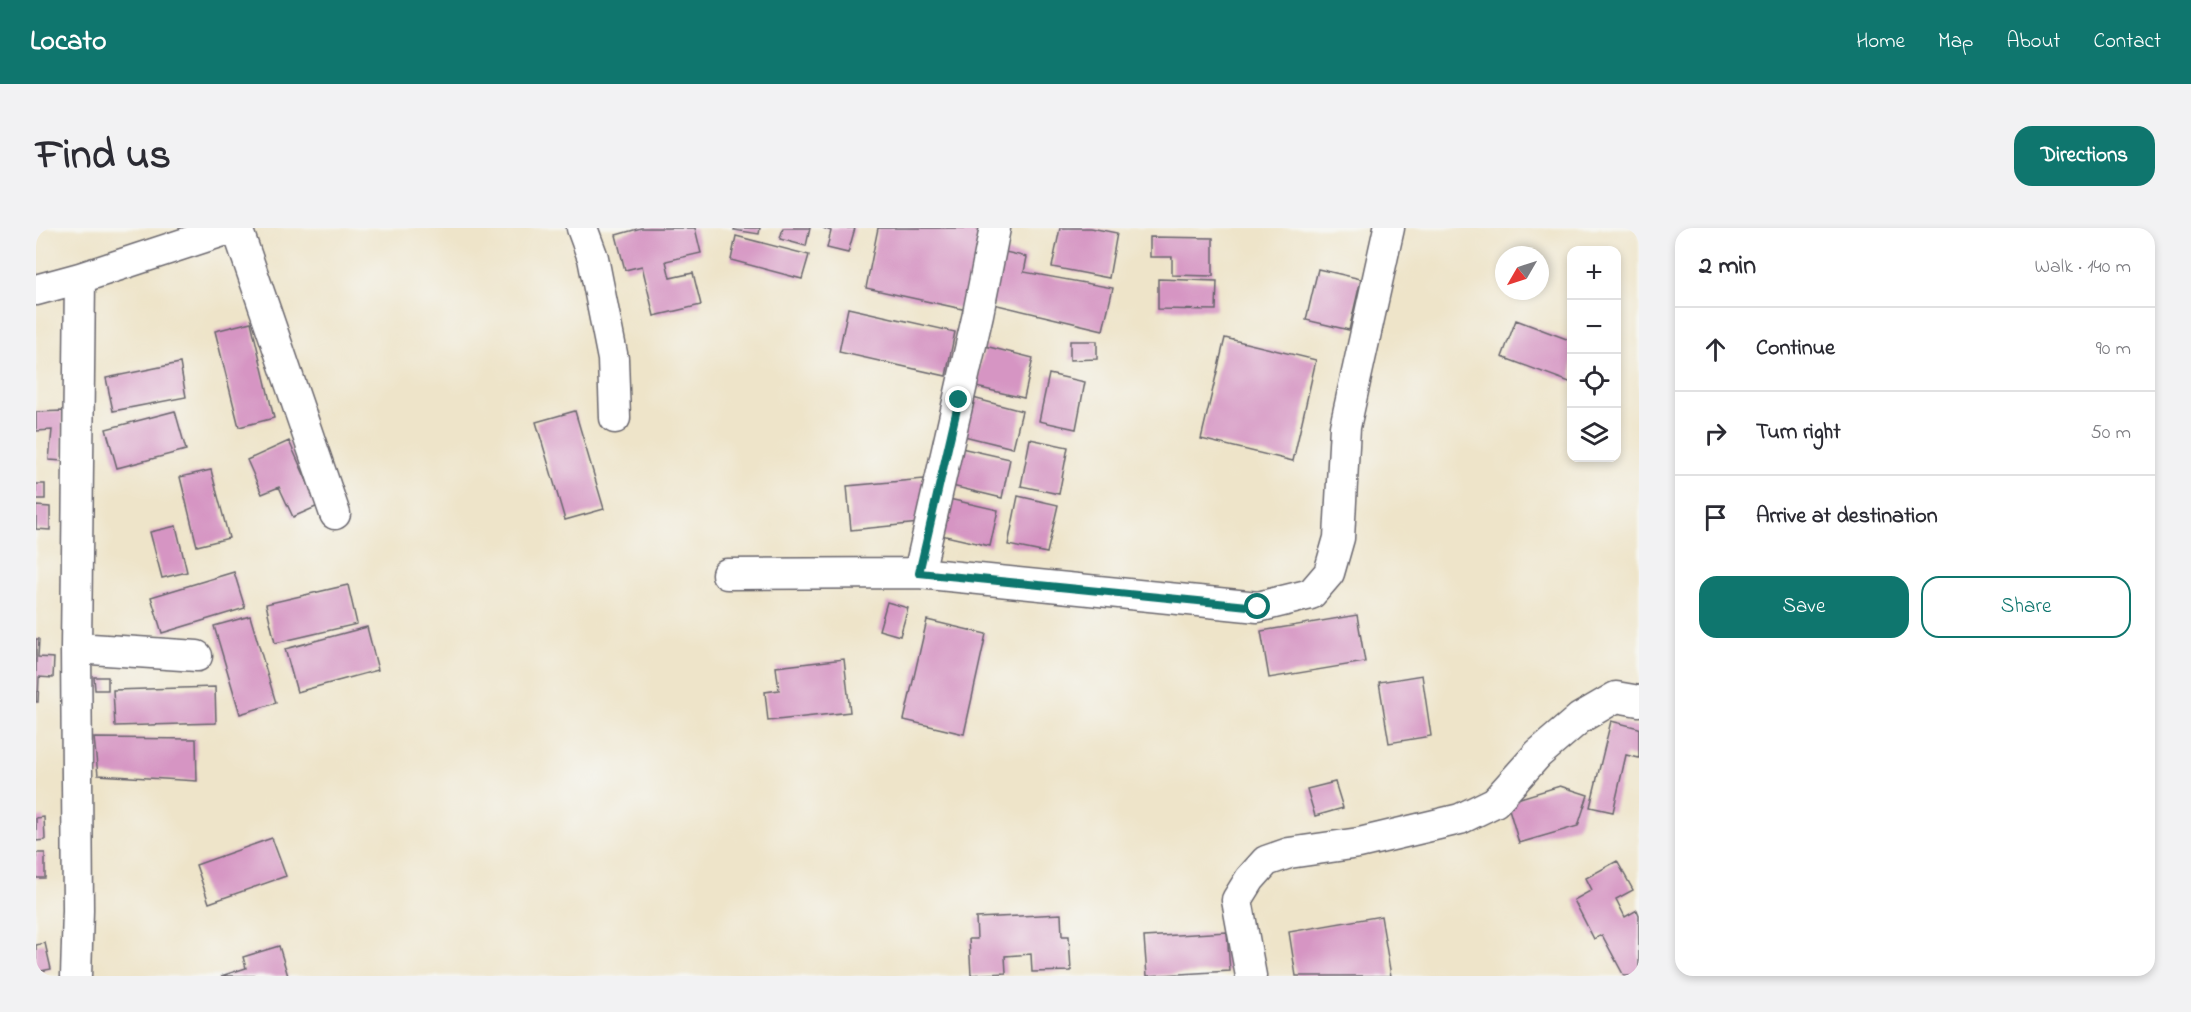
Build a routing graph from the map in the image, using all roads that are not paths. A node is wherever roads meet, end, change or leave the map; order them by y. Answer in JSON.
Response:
{"nodes":[{"id":1,"x":232,"y":228,"type":"edge"},
{"id":2,"x":237,"y":228,"type":"edge"},
{"id":3,"x":582,"y":228,"type":"edge"},
{"id":4,"x":995,"y":228,"type":"edge"},
{"id":5,"x":1389,"y":228,"type":"edge"},
{"id":6,"x":80,"y":278,"type":"junction"},
{"id":7,"x":36,"y":290,"type":"edge"},
{"id":8,"x":615,"y":418,"type":"dead end"},
{"id":9,"x":335,"y":514,"type":"dead end"},
{"id":10,"x":919,"y":573,"type":"junction"},
{"id":11,"x":728,"y":574,"type":"dead end"},
{"id":12,"x":76,"y":648,"type":"junction"},
{"id":13,"x":197,"y":656,"type":"dead end"},
{"id":14,"x":1639,"y":701,"type":"edge"},
{"id":15,"x":76,"y":976,"type":"edge"},
{"id":16,"x":1251,"y":976,"type":"edge"}],
"edges":[{"from":1,"to":6,"type":"street"},
{"from":2,"to":9,"type":"street"},
{"from":3,"to":8,"type":"street"},
{"from":4,"to":10,"type":"street"},
{"from":5,"to":10,"type":"street"},
{"from":6,"to":7,"type":"street"},
{"from":6,"to":12,"type":"street"},
{"from":10,"to":11,"type":"street"},
{"from":12,"to":13,"type":"street"},
{"from":12,"to":15,"type":"street"},
{"from":14,"to":16,"type":"street"}]}
